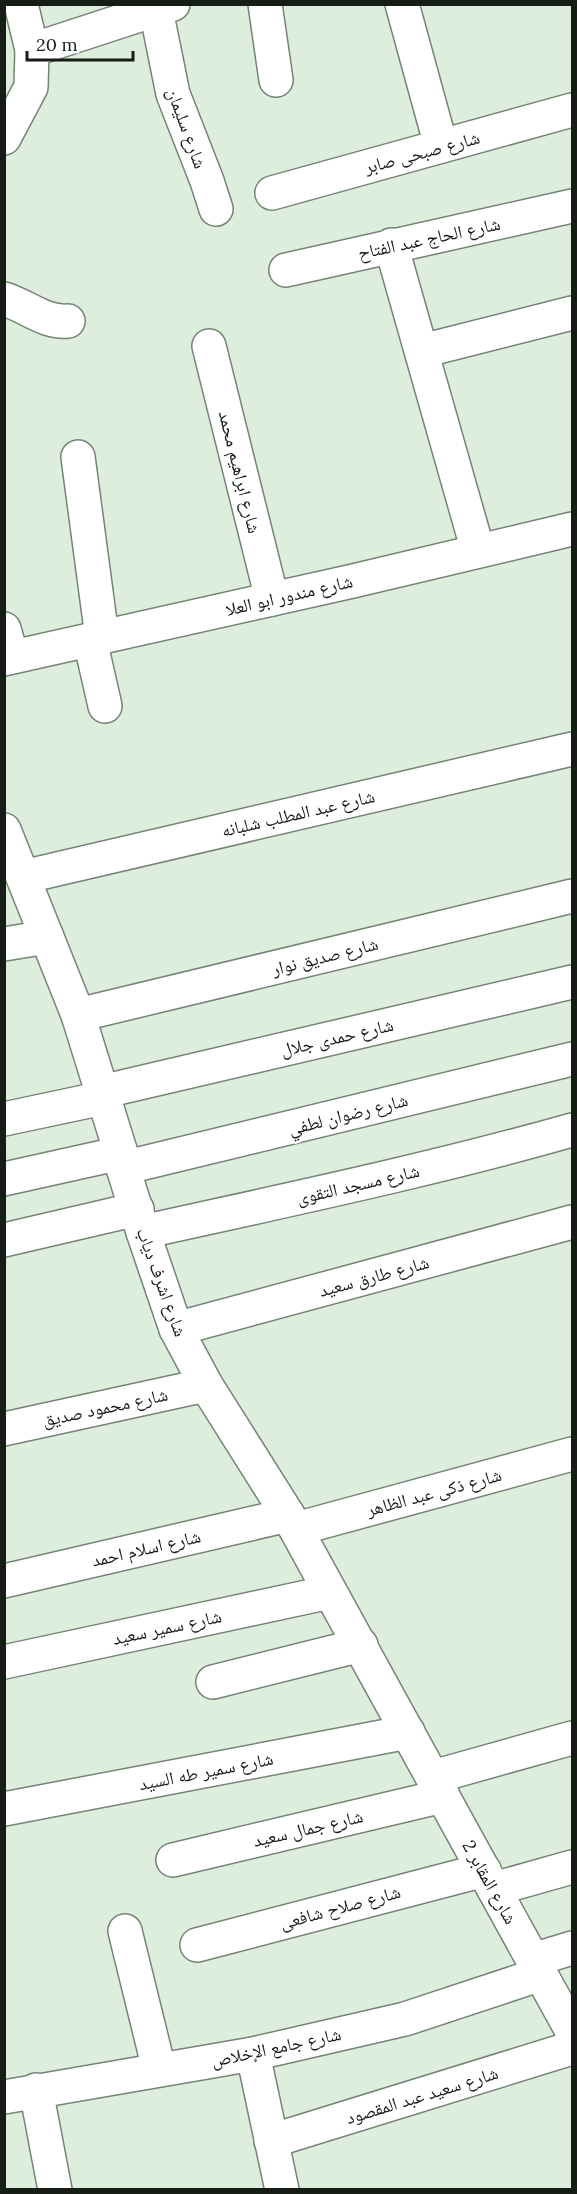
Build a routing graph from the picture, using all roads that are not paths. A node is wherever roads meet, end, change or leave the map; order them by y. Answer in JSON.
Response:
{"nodes":[{"id":1,"x":21,"y":4,"type":"edge"},
{"id":2,"x":265,"y":4,"type":"edge"},
{"id":3,"x":402,"y":4,"type":"edge"},
{"id":4,"x":165,"y":7,"type":"edge"},
{"id":5,"x":32,"y":50,"type":"junction"},
{"id":6,"x":276,"y":80,"type":"dead end"},
{"id":7,"x":18,"y":90,"type":"edge"},
{"id":8,"x":573,"y":110,"type":"edge"},
{"id":9,"x":4,"y":138,"type":"edge"},
{"id":10,"x":441,"y":146,"type":"junction"},
{"id":11,"x":272,"y":193,"type":"dead end"},
{"id":12,"x":573,"y":206,"type":"edge"},
{"id":13,"x":216,"y":209,"type":"dead end"},
{"id":14,"x":391,"y":245,"type":"junction"},
{"id":15,"x":286,"y":270,"type":"dead end"},
{"id":16,"x":4,"y":299,"type":"edge"},
{"id":17,"x":573,"y":313,"type":"edge"},
{"id":18,"x":68,"y":321,"type":"dead end"},
{"id":19,"x":209,"y":346,"type":"dead end"},
{"id":20,"x":422,"y":351,"type":"junction"},
{"id":21,"x":78,"y":457,"type":"dead end"},
{"id":22,"x":573,"y":529,"type":"edge"},
{"id":23,"x":478,"y":551,"type":"junction"},
{"id":24,"x":272,"y":599,"type":"junction"},
{"id":25,"x":96,"y":639,"type":"junction"},
{"id":26,"x":7,"y":648,"type":"edge"},
{"id":27,"x":105,"y":706,"type":"dead end"},
{"id":28,"x":573,"y":749,"type":"edge"},
{"id":29,"x":4,"y":830,"type":"edge"},
{"id":30,"x":23,"y":877,"type":"junction"},
{"id":31,"x":573,"y":896,"type":"edge"},
{"id":32,"x":47,"y":937,"type":"junction"},
{"id":33,"x":4,"y":944,"type":"edge"},
{"id":34,"x":573,"y":982,"type":"edge"},
{"id":35,"x":78,"y":1015,"type":"junction"},
{"id":36,"x":573,"y":1059,"type":"edge"},
{"id":37,"x":102,"y":1095,"type":"junction"},
{"id":38,"x":4,"y":1119,"type":"edge"},
{"id":39,"x":573,"y":1130,"type":"edge"},
{"id":40,"x":122,"y":1160,"type":"junction"},
{"id":41,"x":4,"y":1179,"type":"edge"},
{"id":42,"x":140,"y":1220,"type":"junction"},
{"id":43,"x":573,"y":1222,"type":"edge"},
{"id":44,"x":4,"y":1240,"type":"edge"},
{"id":45,"x":177,"y":1329,"type":"junction"},
{"id":46,"x":206,"y":1385,"type":"junction"},
{"id":47,"x":4,"y":1429,"type":"edge"},
{"id":48,"x":573,"y":1454,"type":"edge"},
{"id":49,"x":292,"y":1522,"type":"junction"},
{"id":50,"x":4,"y":1581,"type":"edge"},
{"id":51,"x":330,"y":1592,"type":"junction"},
{"id":52,"x":361,"y":1645,"type":"junction"},
{"id":53,"x":4,"y":1662,"type":"edge"},
{"id":54,"x":213,"y":1682,"type":"dead end"},
{"id":55,"x":408,"y":1732,"type":"junction"},
{"id":56,"x":573,"y":1738,"type":"edge"},
{"id":57,"x":438,"y":1786,"type":"junction"},
{"id":58,"x":4,"y":1809,"type":"edge"},
{"id":59,"x":173,"y":1860,"type":"dead end"},
{"id":60,"x":573,"y":1868,"type":"edge"},
{"id":61,"x":489,"y":1879,"type":"junction"},
{"id":62,"x":125,"y":1932,"type":"dead end"},
{"id":63,"x":197,"y":1945,"type":"dead end"},
{"id":64,"x":573,"y":1948,"type":"edge"},
{"id":65,"x":537,"y":1967,"type":"junction"},
{"id":66,"x":573,"y":2031,"type":"edge"},
{"id":67,"x":573,"y":2048,"type":"edge"},
{"id":68,"x":253,"y":2054,"type":"junction"},
{"id":69,"x":159,"y":2069,"type":"junction"},
{"id":70,"x":36,"y":2090,"type":"junction"},
{"id":71,"x":4,"y":2097,"type":"edge"},
{"id":72,"x":272,"y":2141,"type":"junction"},
{"id":73,"x":55,"y":2190,"type":"edge"},
{"id":74,"x":282,"y":2190,"type":"edge"}],
"edges":[{"from":1,"to":5,"type":"street"},
{"from":2,"to":6,"type":"street"},
{"from":3,"to":10,"type":"street"},
{"from":4,"to":5,"type":"street"},
{"from":4,"to":13,"type":"street","name":"شارع سليمان"},
{"from":5,"to":7,"type":"street"},
{"from":7,"to":9,"type":"street"},
{"from":8,"to":10,"type":"street","name":"شارع صبحى صابر"},
{"from":10,"to":11,"type":"street","name":"شارع صبحى صابر"},
{"from":12,"to":14,"type":"street","name":"شارع الحاج عبد الفتاح"},
{"from":14,"to":15,"type":"street","name":"شارع الحاج عبد الفتاح"},
{"from":14,"to":20,"type":"street"},
{"from":16,"to":18,"type":"street"},
{"from":17,"to":20,"type":"street"},
{"from":19,"to":24,"type":"street","name":"شارع ابراهيم محمد"},
{"from":20,"to":23,"type":"street"},
{"from":21,"to":25,"type":"street"},
{"from":22,"to":23,"type":"street","name":"شارع مندور ابو العلا"},
{"from":23,"to":24,"type":"street","name":"شارع مندور ابو العلا"},
{"from":24,"to":25,"type":"street","name":"شارع مندور ابو العلا"},
{"from":25,"to":26,"type":"street","name":"شارع مندور ابو العلا"},
{"from":25,"to":27,"type":"street"},
{"from":28,"to":30,"type":"street","name":"شارع عبد المطلب شلبانه"},
{"from":29,"to":30,"type":"street","name":"شارع اشرف دياب"},
{"from":30,"to":32,"type":"street","name":"شارع اشرف دياب"},
{"from":31,"to":35,"type":"street","name":"شارع صديق نوار"},
{"from":32,"to":33,"type":"street"},
{"from":32,"to":35,"type":"street","name":"شارع اشرف دياب"},
{"from":34,"to":37,"type":"street","name":"شارع حمدى جلال"},
{"from":35,"to":37,"type":"street","name":"شارع اشرف دياب"},
{"from":36,"to":40,"type":"street","name":"شارع رضوان لطفي"},
{"from":37,"to":38,"type":"street","name":"شارع حمدى جلال"},
{"from":37,"to":40,"type":"street","name":"شارع اشرف دياب"},
{"from":39,"to":42,"type":"street","name":"شارع مسجد التقوى"},
{"from":40,"to":41,"type":"street","name":"شارع رضوان لطفي"},
{"from":40,"to":42,"type":"street","name":"شارع اشرف دياب"},
{"from":42,"to":44,"type":"street","name":"شارع مسجد التقوى"},
{"from":42,"to":45,"type":"street","name":"شارع اشرف دياب"},
{"from":43,"to":45,"type":"street","name":"شارع طارق سعيد"},
{"from":45,"to":46,"type":"street","name":"شارع اشرف دياب"},
{"from":46,"to":47,"type":"street","name":"شارع محمود صديق"},
{"from":46,"to":49,"type":"street","name":"شارع اشرف دياب"},
{"from":48,"to":49,"type":"street","name":"شارع ذكى عبد الظاهر"},
{"from":49,"to":50,"type":"street","name":"شارع اسلام احمد"},
{"from":49,"to":51,"type":"street","name":"شارع اشرف دياب"},
{"from":51,"to":52,"type":"street","name":"شارع اشرف دياب"},
{"from":51,"to":53,"type":"street","name":"شارع سمير سعيد"},
{"from":52,"to":54,"type":"street"},
{"from":52,"to":55,"type":"street","name":"شارع اشرف دياب"},
{"from":55,"to":57,"type":"street","name":"شارع المقابر 2"},
{"from":55,"to":58,"type":"street","name":"شارع سمير طه السيد"},
{"from":56,"to":57,"type":"street","name":"شارع جمال سعيد"},
{"from":57,"to":59,"type":"street","name":"شارع جمال سعيد"},
{"from":57,"to":61,"type":"street","name":"شارع المقابر 2"},
{"from":60,"to":61,"type":"street","name":"شارع صلاح شافعى"},
{"from":61,"to":63,"type":"street","name":"شارع صلاح شافعى"},
{"from":61,"to":65,"type":"street","name":"شارع المقابر 2"},
{"from":62,"to":69,"type":"street"},
{"from":64,"to":65,"type":"street","name":"شارع جامع الإخلاص"},
{"from":65,"to":66,"type":"street","name":"شارع المقابر 2"},
{"from":65,"to":68,"type":"street","name":"شارع جامع الإخلاص"},
{"from":67,"to":72,"type":"street","name":"شارع سعيد عبد المقصود"},
{"from":68,"to":69,"type":"street","name":"شارع جامع الإخلاص"},
{"from":68,"to":72,"type":"street"},
{"from":69,"to":70,"type":"street","name":"شارع جامع الإخلاص"},
{"from":70,"to":71,"type":"street","name":"شارع جامع الإخلاص"},
{"from":70,"to":73,"type":"street"},
{"from":72,"to":74,"type":"street"}]}
